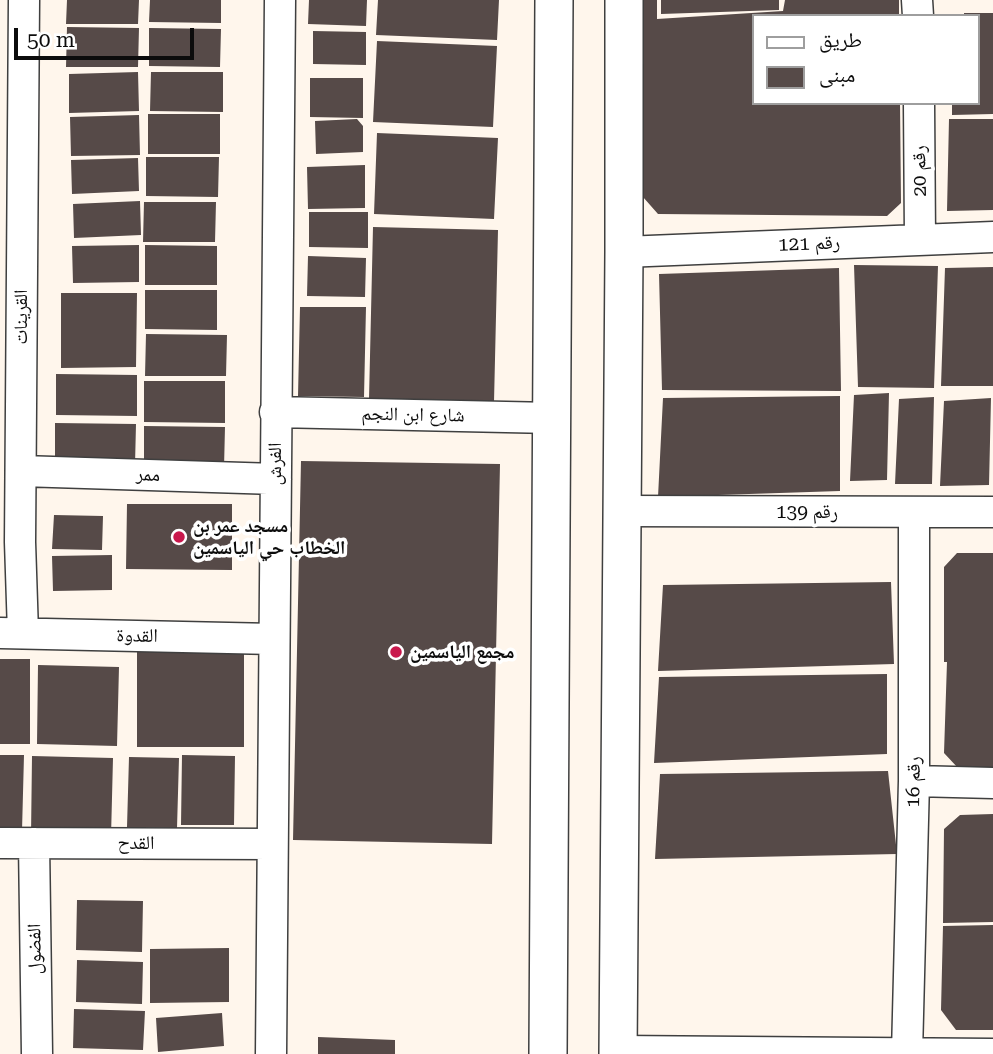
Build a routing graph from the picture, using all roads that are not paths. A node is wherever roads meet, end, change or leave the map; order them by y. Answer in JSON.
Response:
{"nodes":[{"id":1,"x":24,"y":0,"type":"edge"},
{"id":2,"x":280,"y":0,"type":"edge"},
{"id":3,"x":554,"y":0,"type":"edge"},
{"id":4,"x":624,"y":0,"type":"edge"},
{"id":5,"x":919,"y":105,"type":"edge"},
{"id":6,"x":12,"y":107,"type":"edge"},
{"id":7,"x":993,"y":237,"type":"edge"},
{"id":8,"x":920,"y":239,"type":"junction"},
{"id":9,"x":624,"y":251,"type":"junction"},
{"id":10,"x":10,"y":374,"type":"edge"},
{"id":11,"x":275,"y":412,"type":"junction"},
{"id":12,"x":552,"y":418,"type":"junction"},
{"id":13,"x":20,"y":471,"type":"junction"},
{"id":14,"x":276,"y":479,"type":"junction"},
{"id":15,"x":622,"y":511,"type":"junction"},
{"id":16,"x":914,"y":512,"type":"junction"},
{"id":17,"x":993,"y":512,"type":"edge"},
{"id":18,"x":11,"y":633,"type":"edge"},
{"id":19,"x":274,"y":639,"type":"junction"},
{"id":20,"x":914,"y":781,"type":"junction"},
{"id":21,"x":993,"y":783,"type":"edge"},
{"id":22,"x":0,"y":843,"type":"edge"},
{"id":23,"x":34,"y":843,"type":"junction"},
{"id":24,"x":272,"y":844,"type":"junction"},
{"id":25,"x":618,"y":1053,"type":"edge"},
{"id":26,"x":908,"y":1053,"type":"edge"},
{"id":27,"x":37,"y":1054,"type":"edge"},
{"id":28,"x":271,"y":1054,"type":"edge"},
{"id":29,"x":548,"y":1054,"type":"edge"},
{"id":30,"x":993,"y":1054,"type":"edge"}],
"edges":[{"from":1,"to":6,"type":"street","name":"القرينات"},
{"from":2,"to":11,"type":"street","name":"الفرش"},
{"from":3,"to":12,"type":"street"},
{"from":4,"to":9,"type":"street"},
{"from":5,"to":8,"type":"street","name":"رقم 20"},
{"from":6,"to":10,"type":"street","name":"القرينات"},
{"from":7,"to":8,"type":"street","name":"رقم 121"},
{"from":8,"to":9,"type":"street","name":"رقم 121"},
{"from":9,"to":15,"type":"street"},
{"from":10,"to":13,"type":"street","name":"القرينات"},
{"from":11,"to":12,"type":"street","name":"شارع ابن النجم"},
{"from":11,"to":14,"type":"street","name":"الفرش"},
{"from":12,"to":29,"type":"street"},
{"from":13,"to":14,"type":"street","name":"ممر"},
{"from":13,"to":18,"type":"street","name":"القرينات"},
{"from":14,"to":19,"type":"street","name":"الفرش"},
{"from":15,"to":16,"type":"street","name":"رقم 139"},
{"from":15,"to":25,"type":"street"},
{"from":16,"to":17,"type":"street","name":"رقم 139"},
{"from":16,"to":20,"type":"street","name":"رقم 16"},
{"from":18,"to":19,"type":"street","name":"القدوة"},
{"from":19,"to":24,"type":"street","name":"الفرش"},
{"from":20,"to":21,"type":"street"},
{"from":20,"to":26,"type":"street","name":"رقم 16"},
{"from":22,"to":23,"type":"street","name":"القدح"},
{"from":23,"to":24,"type":"street","name":"القدح"},
{"from":23,"to":27,"type":"street","name":"الفضول"},
{"from":24,"to":28,"type":"street","name":"الفرش"},
{"from":25,"to":26,"type":"street"},
{"from":26,"to":30,"type":"street"}]}
